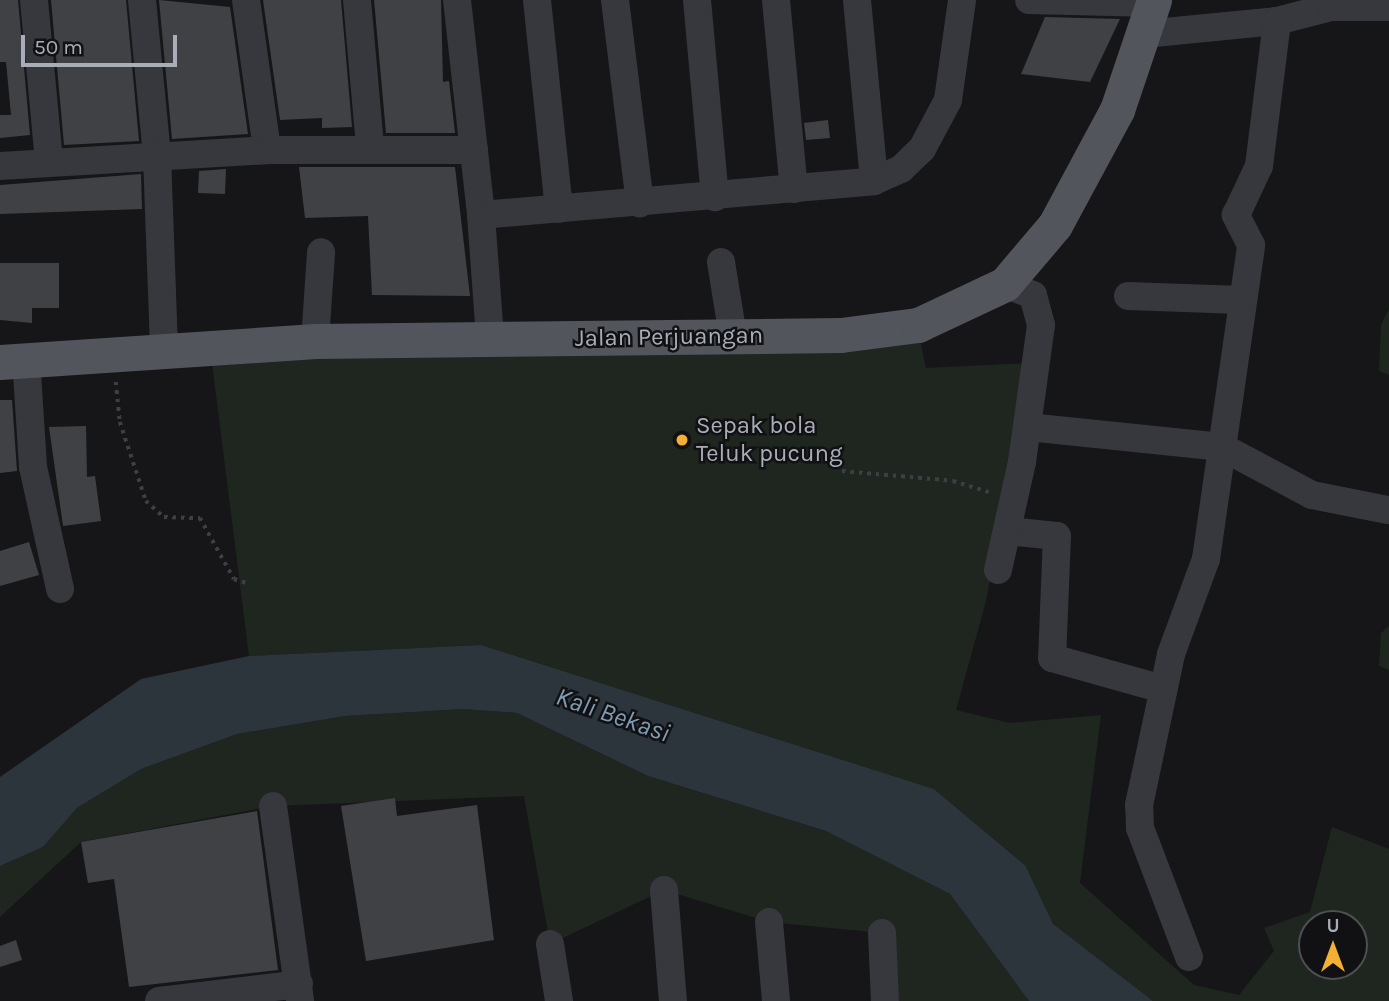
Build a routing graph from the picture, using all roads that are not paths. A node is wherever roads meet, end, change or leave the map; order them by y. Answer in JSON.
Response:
{"nodes":[{"id":1,"x":34,"y":0,"type":"edge"},
{"id":2,"x":142,"y":0,"type":"edge"},
{"id":3,"x":246,"y":0,"type":"edge"},
{"id":4,"x":357,"y":0,"type":"edge"},
{"id":5,"x":457,"y":0,"type":"edge"},
{"id":6,"x":537,"y":0,"type":"edge"},
{"id":7,"x":615,"y":0,"type":"edge"},
{"id":8,"x":697,"y":0,"type":"edge"},
{"id":9,"x":776,"y":0,"type":"edge"},
{"id":10,"x":857,"y":0,"type":"edge"},
{"id":11,"x":962,"y":0,"type":"edge"},
{"id":12,"x":1029,"y":0,"type":"edge"},
{"id":13,"x":1389,"y":7,"type":"edge"},
{"id":14,"x":1151,"y":12,"type":"edge"},
{"id":15,"x":1277,"y":22,"type":"junction"},
{"id":16,"x":370,"y":146,"type":"junction"},
{"id":17,"x":267,"y":150,"type":"junction"},
{"id":18,"x":474,"y":150,"type":"junction"},
{"id":19,"x":157,"y":156,"type":"junction"},
{"id":20,"x":49,"y":162,"type":"junction"},
{"id":21,"x":0,"y":166,"type":"edge"},
{"id":22,"x":874,"y":181,"type":"junction"},
{"id":23,"x":794,"y":189,"type":"junction"},
{"id":24,"x":715,"y":197,"type":"junction"},
{"id":25,"x":640,"y":203,"type":"junction"},
{"id":26,"x":559,"y":209,"type":"junction"},
{"id":27,"x":481,"y":215,"type":"junction"},
{"id":28,"x":321,"y":251,"type":"dead end"},
{"id":29,"x":720,"y":262,"type":"dead end"},
{"id":30,"x":1004,"y":284,"type":"junction"},
{"id":31,"x":1128,"y":296,"type":"dead end"},
{"id":32,"x":1241,"y":300,"type":"junction"},
{"id":33,"x":733,"y":336,"type":"junction"},
{"id":34,"x":490,"y":339,"type":"junction"},
{"id":35,"x":315,"y":341,"type":"junction"},
{"id":36,"x":164,"y":350,"type":"junction"},
{"id":37,"x":13,"y":360,"type":"edge"},
{"id":38,"x":1028,"y":428,"type":"junction"},
{"id":39,"x":1222,"y":447,"type":"junction"},
{"id":40,"x":1387,"y":510,"type":"dead end"},
{"id":41,"x":1007,"y":531,"type":"junction"},
{"id":42,"x":998,"y":570,"type":"dead end"},
{"id":43,"x":60,"y":589,"type":"dead end"},
{"id":44,"x":1162,"y":689,"type":"junction"},
{"id":45,"x":273,"y":806,"type":"dead end"},
{"id":46,"x":664,"y":890,"type":"dead end"},
{"id":47,"x":769,"y":922,"type":"dead end"},
{"id":48,"x":882,"y":933,"type":"dead end"},
{"id":49,"x":550,"y":944,"type":"dead end"},
{"id":50,"x":1189,"y":957,"type":"dead end"},
{"id":51,"x":300,"y":993,"type":"edge"},
{"id":52,"x":159,"y":1001,"type":"edge"},
{"id":53,"x":559,"y":1001,"type":"edge"},
{"id":54,"x":673,"y":1001,"type":"edge"},
{"id":55,"x":776,"y":1001,"type":"edge"},
{"id":56,"x":886,"y":1001,"type":"edge"}],
"edges":[{"from":1,"to":20,"type":"street"},
{"from":2,"to":19,"type":"street"},
{"from":3,"to":17,"type":"street"},
{"from":4,"to":16,"type":"street"},
{"from":5,"to":18,"type":"street"},
{"from":6,"to":26,"type":"street"},
{"from":7,"to":25,"type":"street"},
{"from":8,"to":24,"type":"street"},
{"from":9,"to":23,"type":"street"},
{"from":10,"to":22,"type":"street"},
{"from":11,"to":22,"type":"street"},
{"from":12,"to":14,"type":"street"},
{"from":13,"to":15,"type":"street"},
{"from":14,"to":15,"type":"street"},
{"from":14,"to":30,"type":"main road","name":"Jalan Perjuangan"},
{"from":15,"to":32,"type":"street"},
{"from":16,"to":17,"type":"street"},
{"from":16,"to":18,"type":"street"},
{"from":17,"to":19,"type":"street"},
{"from":18,"to":27,"type":"street"},
{"from":19,"to":20,"type":"street"},
{"from":19,"to":36,"type":"street"},
{"from":20,"to":21,"type":"street"},
{"from":22,"to":23,"type":"street"},
{"from":23,"to":24,"type":"street"},
{"from":24,"to":25,"type":"street"},
{"from":25,"to":26,"type":"street"},
{"from":26,"to":27,"type":"street"},
{"from":27,"to":34,"type":"street"},
{"from":28,"to":35,"type":"street"},
{"from":29,"to":33,"type":"street"},
{"from":30,"to":33,"type":"main road","name":"Jalan Perjuangan"},
{"from":30,"to":38,"type":"street"},
{"from":31,"to":32,"type":"street"},
{"from":32,"to":39,"type":"street"},
{"from":33,"to":34,"type":"main road","name":"Jalan Perjuangan"},
{"from":34,"to":35,"type":"main road","name":"Jalan Perjuangan"},
{"from":35,"to":36,"type":"main road","name":"Jalan Perjuangan"},
{"from":36,"to":37,"type":"main road","name":"Jalan Perjuangan"},
{"from":37,"to":43,"type":"street"},
{"from":38,"to":39,"type":"street"},
{"from":38,"to":41,"type":"street"},
{"from":39,"to":40,"type":"street"},
{"from":39,"to":44,"type":"street"},
{"from":41,"to":42,"type":"street"},
{"from":41,"to":44,"type":"street"},
{"from":44,"to":50,"type":"street"},
{"from":45,"to":51,"type":"street"},
{"from":46,"to":54,"type":"street"},
{"from":47,"to":55,"type":"street"},
{"from":48,"to":56,"type":"street"},
{"from":49,"to":53,"type":"street"},
{"from":51,"to":52,"type":"street"}]}
